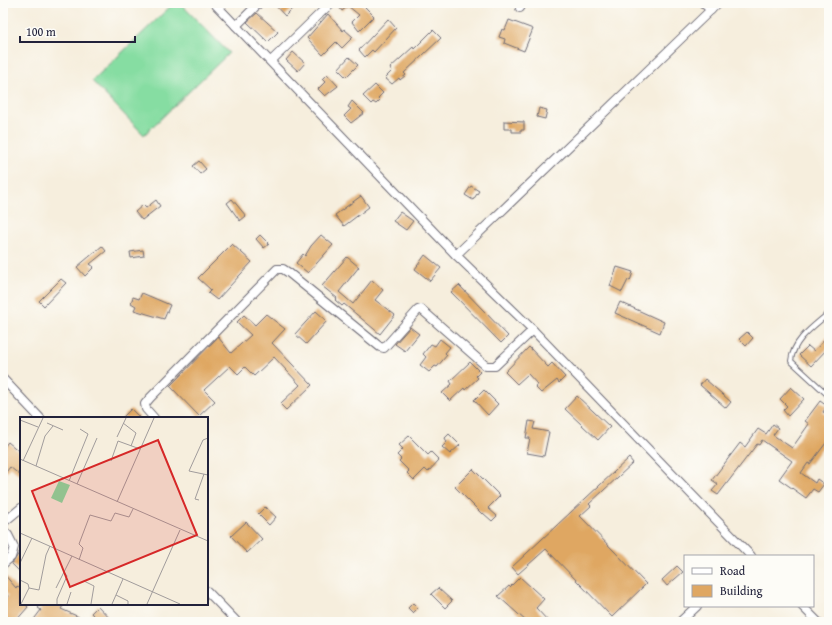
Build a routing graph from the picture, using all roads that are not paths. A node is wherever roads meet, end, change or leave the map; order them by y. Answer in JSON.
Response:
{"nodes":[{"id":1,"x":214,"y":3,"type":"edge"},
{"id":2,"x":259,"y":3,"type":"edge"},
{"id":3,"x":331,"y":3,"type":"edge"},
{"id":4,"x":703,"y":3,"type":"edge"},
{"id":5,"x":718,"y":3,"type":"edge"},
{"id":6,"x":711,"y":10,"type":"junction"},
{"id":7,"x":236,"y":26,"type":"junction"},
{"id":8,"x":271,"y":61,"type":"junction"},
{"id":9,"x":456,"y":256,"type":"junction"},
{"id":10,"x":829,"y":313,"type":"edge"},
{"id":11,"x":533,"y":330,"type":"junction"},
{"id":12,"x":3,"y":379,"type":"edge"},
{"id":13,"x":829,"y":396,"type":"edge"},
{"id":14,"x":39,"y":417,"type":"edge"},
{"id":15,"x":153,"y":417,"type":"edge"},
{"id":16,"x":20,"y":509,"type":"edge"},
{"id":17,"x":3,"y":524,"type":"edge"},
{"id":18,"x":3,"y":530,"type":"edge"},
{"id":19,"x":750,"y":555,"type":"edge"},
{"id":20,"x":3,"y":564,"type":"edge"},
{"id":21,"x":208,"y":592,"type":"edge"},
{"id":22,"x":696,"y":607,"type":"edge"},
{"id":23,"x":803,"y":607,"type":"edge"},
{"id":24,"x":237,"y":622,"type":"edge"},
{"id":25,"x":680,"y":622,"type":"edge"},
{"id":26,"x":818,"y":622,"type":"edge"}],
"edges":[{"from":1,"to":7,"type":"street"},
{"from":2,"to":7,"type":"street"},
{"from":3,"to":8,"type":"street"},
{"from":4,"to":6,"type":"street"},
{"from":5,"to":6,"type":"street"},
{"from":6,"to":9,"type":"street"},
{"from":7,"to":8,"type":"street"},
{"from":8,"to":9,"type":"street"},
{"from":9,"to":11,"type":"street"},
{"from":10,"to":13,"type":"lane"},
{"from":11,"to":15,"type":"street"},
{"from":11,"to":19,"type":"street"},
{"from":12,"to":14,"type":"street"},
{"from":16,"to":17,"type":"street"},
{"from":18,"to":20,"type":"street"},
{"from":21,"to":24,"type":"street"},
{"from":22,"to":25,"type":"street"},
{"from":23,"to":26,"type":"street"}]}
